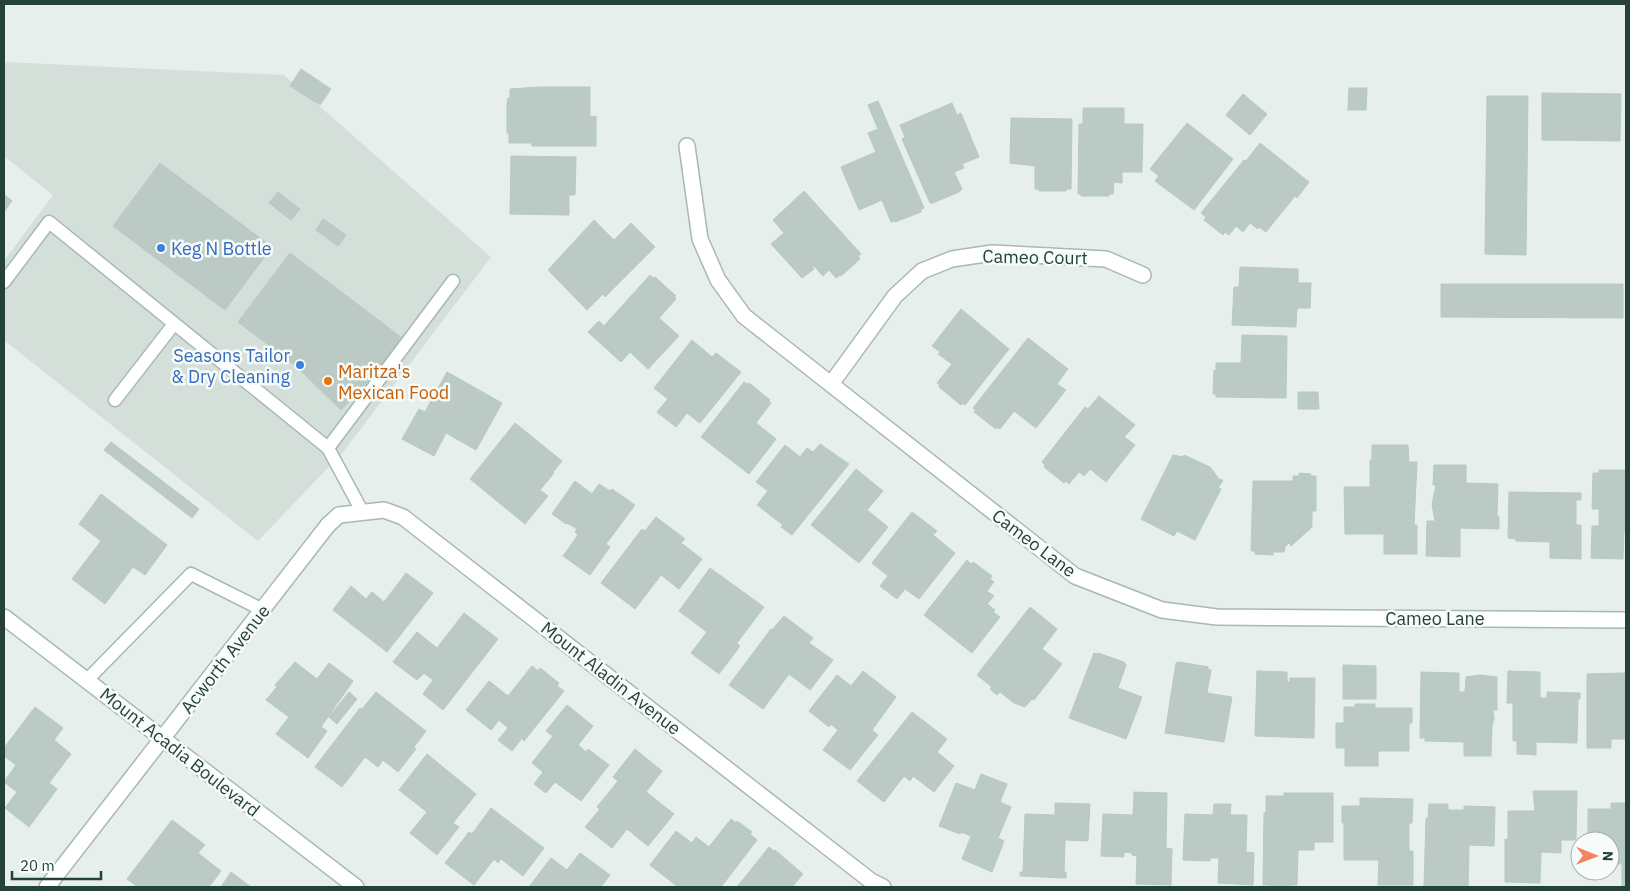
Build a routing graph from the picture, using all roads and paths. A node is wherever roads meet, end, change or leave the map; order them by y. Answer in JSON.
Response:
{"nodes":[{"id":1,"x":686,"y":146,"type":"dead end"},
{"id":2,"x":1143,"y":276,"type":"dead end"},
{"id":3,"x":452,"y":281,"type":"dead end"},
{"id":4,"x":4,"y":282,"type":"edge"},
{"id":5,"x":174,"y":324,"type":"junction"},
{"id":6,"x":831,"y":384,"type":"junction"},
{"id":7,"x":115,"y":400,"type":"dead end"},
{"id":8,"x":328,"y":448,"type":"junction"},
{"id":9,"x":362,"y":512,"type":"junction"},
{"id":10,"x":328,"y":525,"type":"joint"},
{"id":11,"x":262,"y":610,"type":"junction"},
{"id":12,"x":4,"y":617,"type":"edge"},
{"id":13,"x":1626,"y":620,"type":"edge"},
{"id":14,"x":88,"y":680,"type":"junction"},
{"id":15,"x":164,"y":738,"type":"junction"},
{"id":16,"x":47,"y":887,"type":"edge"},
{"id":17,"x":356,"y":887,"type":"edge"},
{"id":18,"x":883,"y":887,"type":"edge"}],
"edges":[{"from":1,"to":6,"type":"street","name":"Cameo Lane"},
{"from":2,"to":6,"type":"street","name":"Cameo Court"},
{"from":3,"to":8,"type":"lane"},
{"from":4,"to":5,"type":"lane"},
{"from":5,"to":7,"type":"lane"},
{"from":5,"to":8,"type":"lane"},
{"from":6,"to":13,"type":"street","name":"Cameo Lane"},
{"from":8,"to":9,"type":"lane"},
{"from":9,"to":10,"type":"street","name":"Mount Aladin Avenue"},
{"from":9,"to":18,"type":"street","name":"Mount Aladin Avenue"},
{"from":10,"to":11,"type":"street","name":"Acworth Avenue"},
{"from":11,"to":14,"type":"lane"},
{"from":11,"to":15,"type":"street","name":"Acworth Avenue"},
{"from":12,"to":14,"type":"street","name":"Mount Acadia Boulevard"},
{"from":14,"to":15,"type":"street","name":"Mount Acadia Boulevard"},
{"from":15,"to":16,"type":"street","name":"Acworth Avenue"},
{"from":15,"to":17,"type":"street","name":"Mount Acadia Boulevard"}]}
